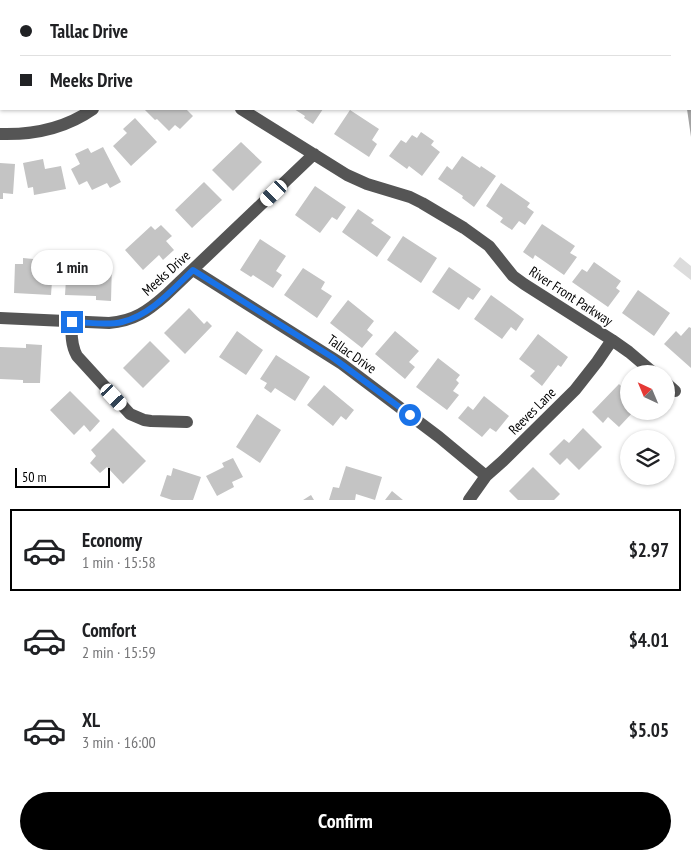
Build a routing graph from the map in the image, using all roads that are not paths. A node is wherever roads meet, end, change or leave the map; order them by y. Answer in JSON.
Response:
{"nodes":[{"id":1,"x":91,"y":110,"type":"edge"},
{"id":2,"x":243,"y":110,"type":"edge"},
{"id":3,"x":0,"y":134,"type":"edge"},
{"id":4,"x":314,"y":154,"type":"junction"},
{"id":5,"x":193,"y":270,"type":"junction"},
{"id":6,"x":0,"y":318,"type":"edge"},
{"id":7,"x":72,"y":322,"type":"junction"},
{"id":8,"x":612,"y":340,"type":"junction"},
{"id":9,"x":644,"y":365,"type":"edge"},
{"id":10,"x":187,"y":422,"type":"dead end"},
{"id":11,"x":486,"y":476,"type":"junction"},
{"id":12,"x":469,"y":500,"type":"edge"}],
"edges":[{"from":1,"to":3,"type":"street"},
{"from":2,"to":4,"type":"street","name":"River Front Parkway"},
{"from":4,"to":5,"type":"street","name":"Meeks Drive"},
{"from":4,"to":8,"type":"street","name":"River Front Parkway"},
{"from":5,"to":7,"type":"street","name":"Meeks Drive"},
{"from":5,"to":11,"type":"street","name":"Tallac Drive"},
{"from":6,"to":7,"type":"street","name":"Meeks Drive"},
{"from":7,"to":10,"type":"street"},
{"from":8,"to":9,"type":"street","name":"River Front Parkway"},
{"from":8,"to":11,"type":"street","name":"Reeves Lane"},
{"from":11,"to":12,"type":"street","name":"Reeves Lane"}]}
